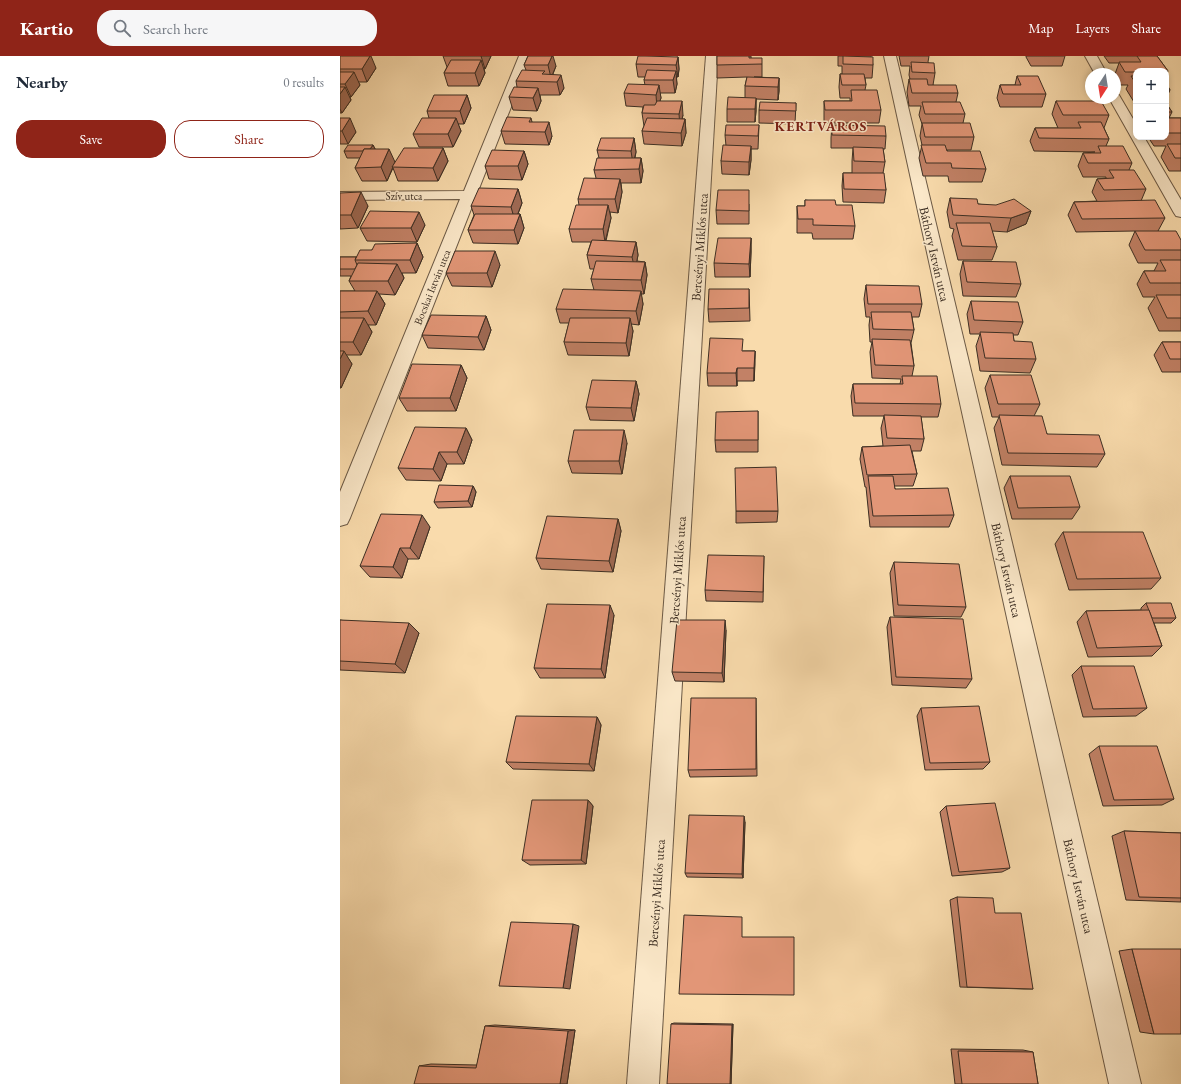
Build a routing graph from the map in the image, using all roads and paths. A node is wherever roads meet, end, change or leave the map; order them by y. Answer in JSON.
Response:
{"nodes":[{"id":1,"x":525,"y":56,"type":"edge"},
{"id":2,"x":712,"y":56,"type":"edge"},
{"id":3,"x":890,"y":56,"type":"edge"},
{"id":4,"x":1091,"y":56,"type":"edge"},
{"id":5,"x":1098,"y":68,"type":"edge"},
{"id":6,"x":1118,"y":104,"type":"edge"},
{"id":7,"x":1133,"y":129,"type":"edge"},
{"id":8,"x":1139,"y":140,"type":"edge"},
{"id":9,"x":468,"y":195,"type":"junction"},
{"id":10,"x":340,"y":196,"type":"edge"},
{"id":11,"x":1181,"y":214,"type":"edge"},
{"id":12,"x":340,"y":518,"type":"edge"},
{"id":13,"x":643,"y":1084,"type":"edge"},
{"id":14,"x":1125,"y":1084,"type":"edge"}],
"edges":[{"from":1,"to":9,"type":"street","name":"Bocskai István utca"},
{"from":2,"to":13,"type":"street","name":"Bercsényi Miklós utca"},
{"from":3,"to":14,"type":"street","name":"Báthory István utca"},
{"from":4,"to":5,"type":"street"},
{"from":6,"to":7,"type":"street"},
{"from":8,"to":11,"type":"street"},
{"from":9,"to":10,"type":"street","name":"Szív utca"},
{"from":9,"to":12,"type":"street","name":"Bocskai István utca"}]}
